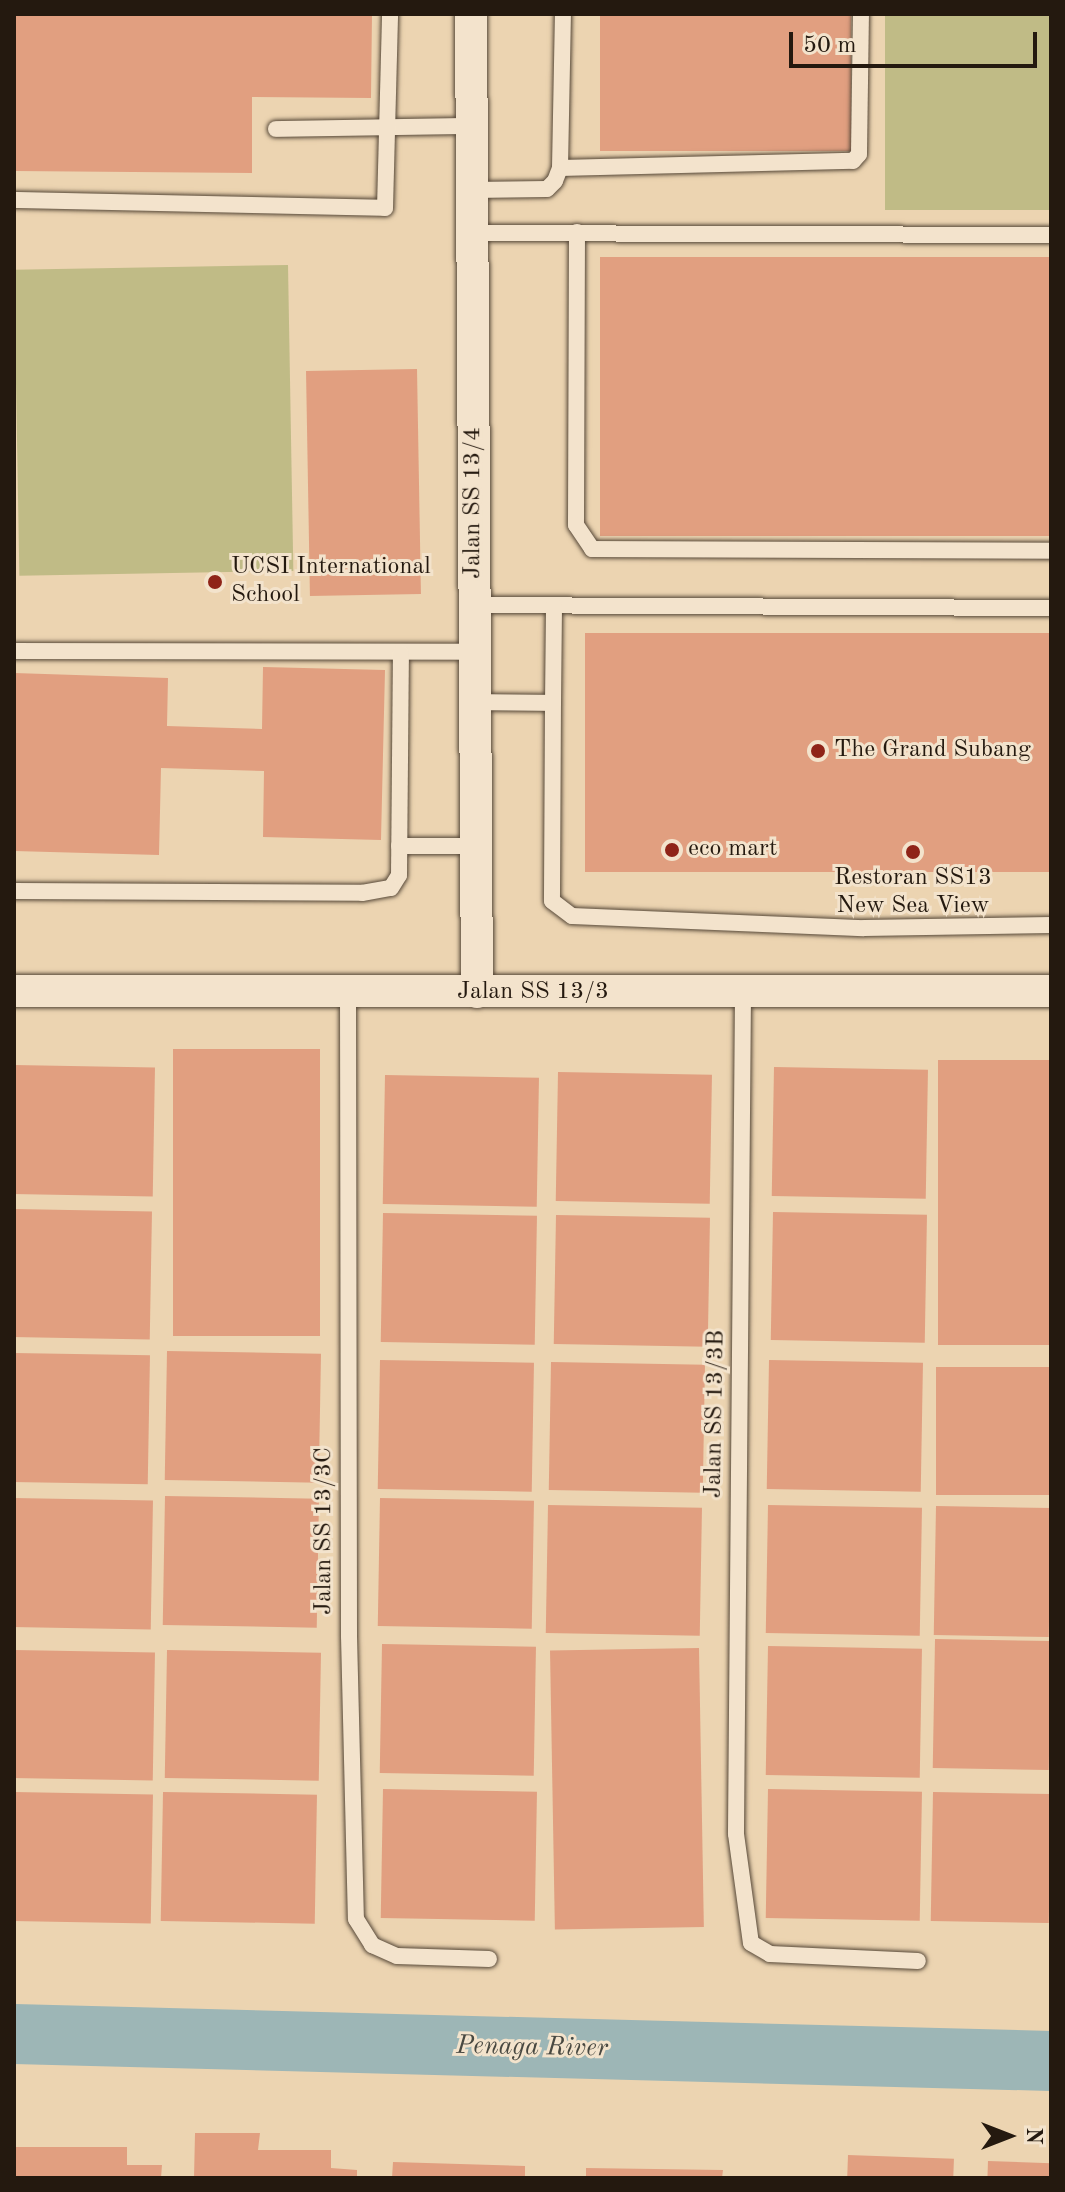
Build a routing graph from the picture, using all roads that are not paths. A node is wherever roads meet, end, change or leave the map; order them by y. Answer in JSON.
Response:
{"nodes":[{"id":1,"x":390,"y":14,"type":"edge"},
{"id":2,"x":471,"y":14,"type":"edge"},
{"id":3,"x":563,"y":14,"type":"edge"},
{"id":4,"x":861,"y":14,"type":"edge"},
{"id":5,"x":471,"y":126,"type":"junction"},
{"id":6,"x":389,"y":128,"type":"junction"},
{"id":7,"x":276,"y":129,"type":"dead end"},
{"id":8,"x":560,"y":168,"type":"junction"},
{"id":9,"x":472,"y":190,"type":"junction"},
{"id":10,"x":14,"y":200,"type":"edge"},
{"id":11,"x":577,"y":232,"type":"junction"},
{"id":12,"x":472,"y":233,"type":"junction"},
{"id":13,"x":1051,"y":235,"type":"edge"},
{"id":14,"x":1051,"y":551,"type":"edge"},
{"id":15,"x":475,"y":605,"type":"junction"},
{"id":16,"x":554,"y":606,"type":"junction"},
{"id":17,"x":1051,"y":608,"type":"edge"},
{"id":18,"x":14,"y":651,"type":"edge"},
{"id":19,"x":475,"y":652,"type":"junction"},
{"id":20,"x":401,"y":653,"type":"junction"},
{"id":21,"x":475,"y":702,"type":"junction"},
{"id":22,"x":553,"y":703,"type":"junction"},
{"id":23,"x":399,"y":846,"type":"junction"},
{"id":24,"x":476,"y":846,"type":"junction"},
{"id":25,"x":14,"y":891,"type":"edge"},
{"id":26,"x":1051,"y":925,"type":"edge"},
{"id":27,"x":14,"y":991,"type":"edge"},
{"id":28,"x":1051,"y":991,"type":"edge"},
{"id":29,"x":477,"y":992,"type":"junction"},
{"id":30,"x":348,"y":993,"type":"junction"},
{"id":31,"x":743,"y":994,"type":"junction"},
{"id":32,"x":489,"y":1959,"type":"dead end"},
{"id":33,"x":918,"y":1961,"type":"dead end"}],
"edges":[{"from":1,"to":6,"type":"lane"},
{"from":2,"to":5,"type":"street","name":"Jalan SS 13/4"},
{"from":3,"to":8,"type":"lane"},
{"from":4,"to":8,"type":"lane"},
{"from":5,"to":6,"type":"lane"},
{"from":5,"to":9,"type":"street","name":"Jalan SS 13/4"},
{"from":6,"to":7,"type":"lane"},
{"from":6,"to":10,"type":"lane"},
{"from":8,"to":9,"type":"lane"},
{"from":9,"to":12,"type":"street","name":"Jalan SS 13/4"},
{"from":11,"to":12,"type":"lane"},
{"from":11,"to":13,"type":"lane"},
{"from":11,"to":14,"type":"lane"},
{"from":12,"to":15,"type":"street","name":"Jalan SS 13/4"},
{"from":15,"to":16,"type":"lane"},
{"from":15,"to":19,"type":"street","name":"Jalan SS 13/4"},
{"from":16,"to":17,"type":"lane"},
{"from":16,"to":22,"type":"lane"},
{"from":18,"to":20,"type":"lane"},
{"from":19,"to":20,"type":"lane"},
{"from":19,"to":21,"type":"street","name":"Jalan SS 13/4"},
{"from":20,"to":23,"type":"lane"},
{"from":21,"to":22,"type":"lane"},
{"from":21,"to":24,"type":"street","name":"Jalan SS 13/4"},
{"from":22,"to":26,"type":"lane"},
{"from":23,"to":24,"type":"lane"},
{"from":23,"to":25,"type":"lane"},
{"from":24,"to":29,"type":"street","name":"Jalan SS 13/4"},
{"from":27,"to":30,"type":"street","name":"Jalan SS 13/3"},
{"from":28,"to":31,"type":"street","name":"Jalan SS 13/3"},
{"from":29,"to":30,"type":"street","name":"Jalan SS 13/3"},
{"from":29,"to":31,"type":"street","name":"Jalan SS 13/3"},
{"from":30,"to":32,"type":"lane","name":"Jalan SS 13/3C"},
{"from":31,"to":33,"type":"lane","name":"Jalan SS 13/3B"}]}
